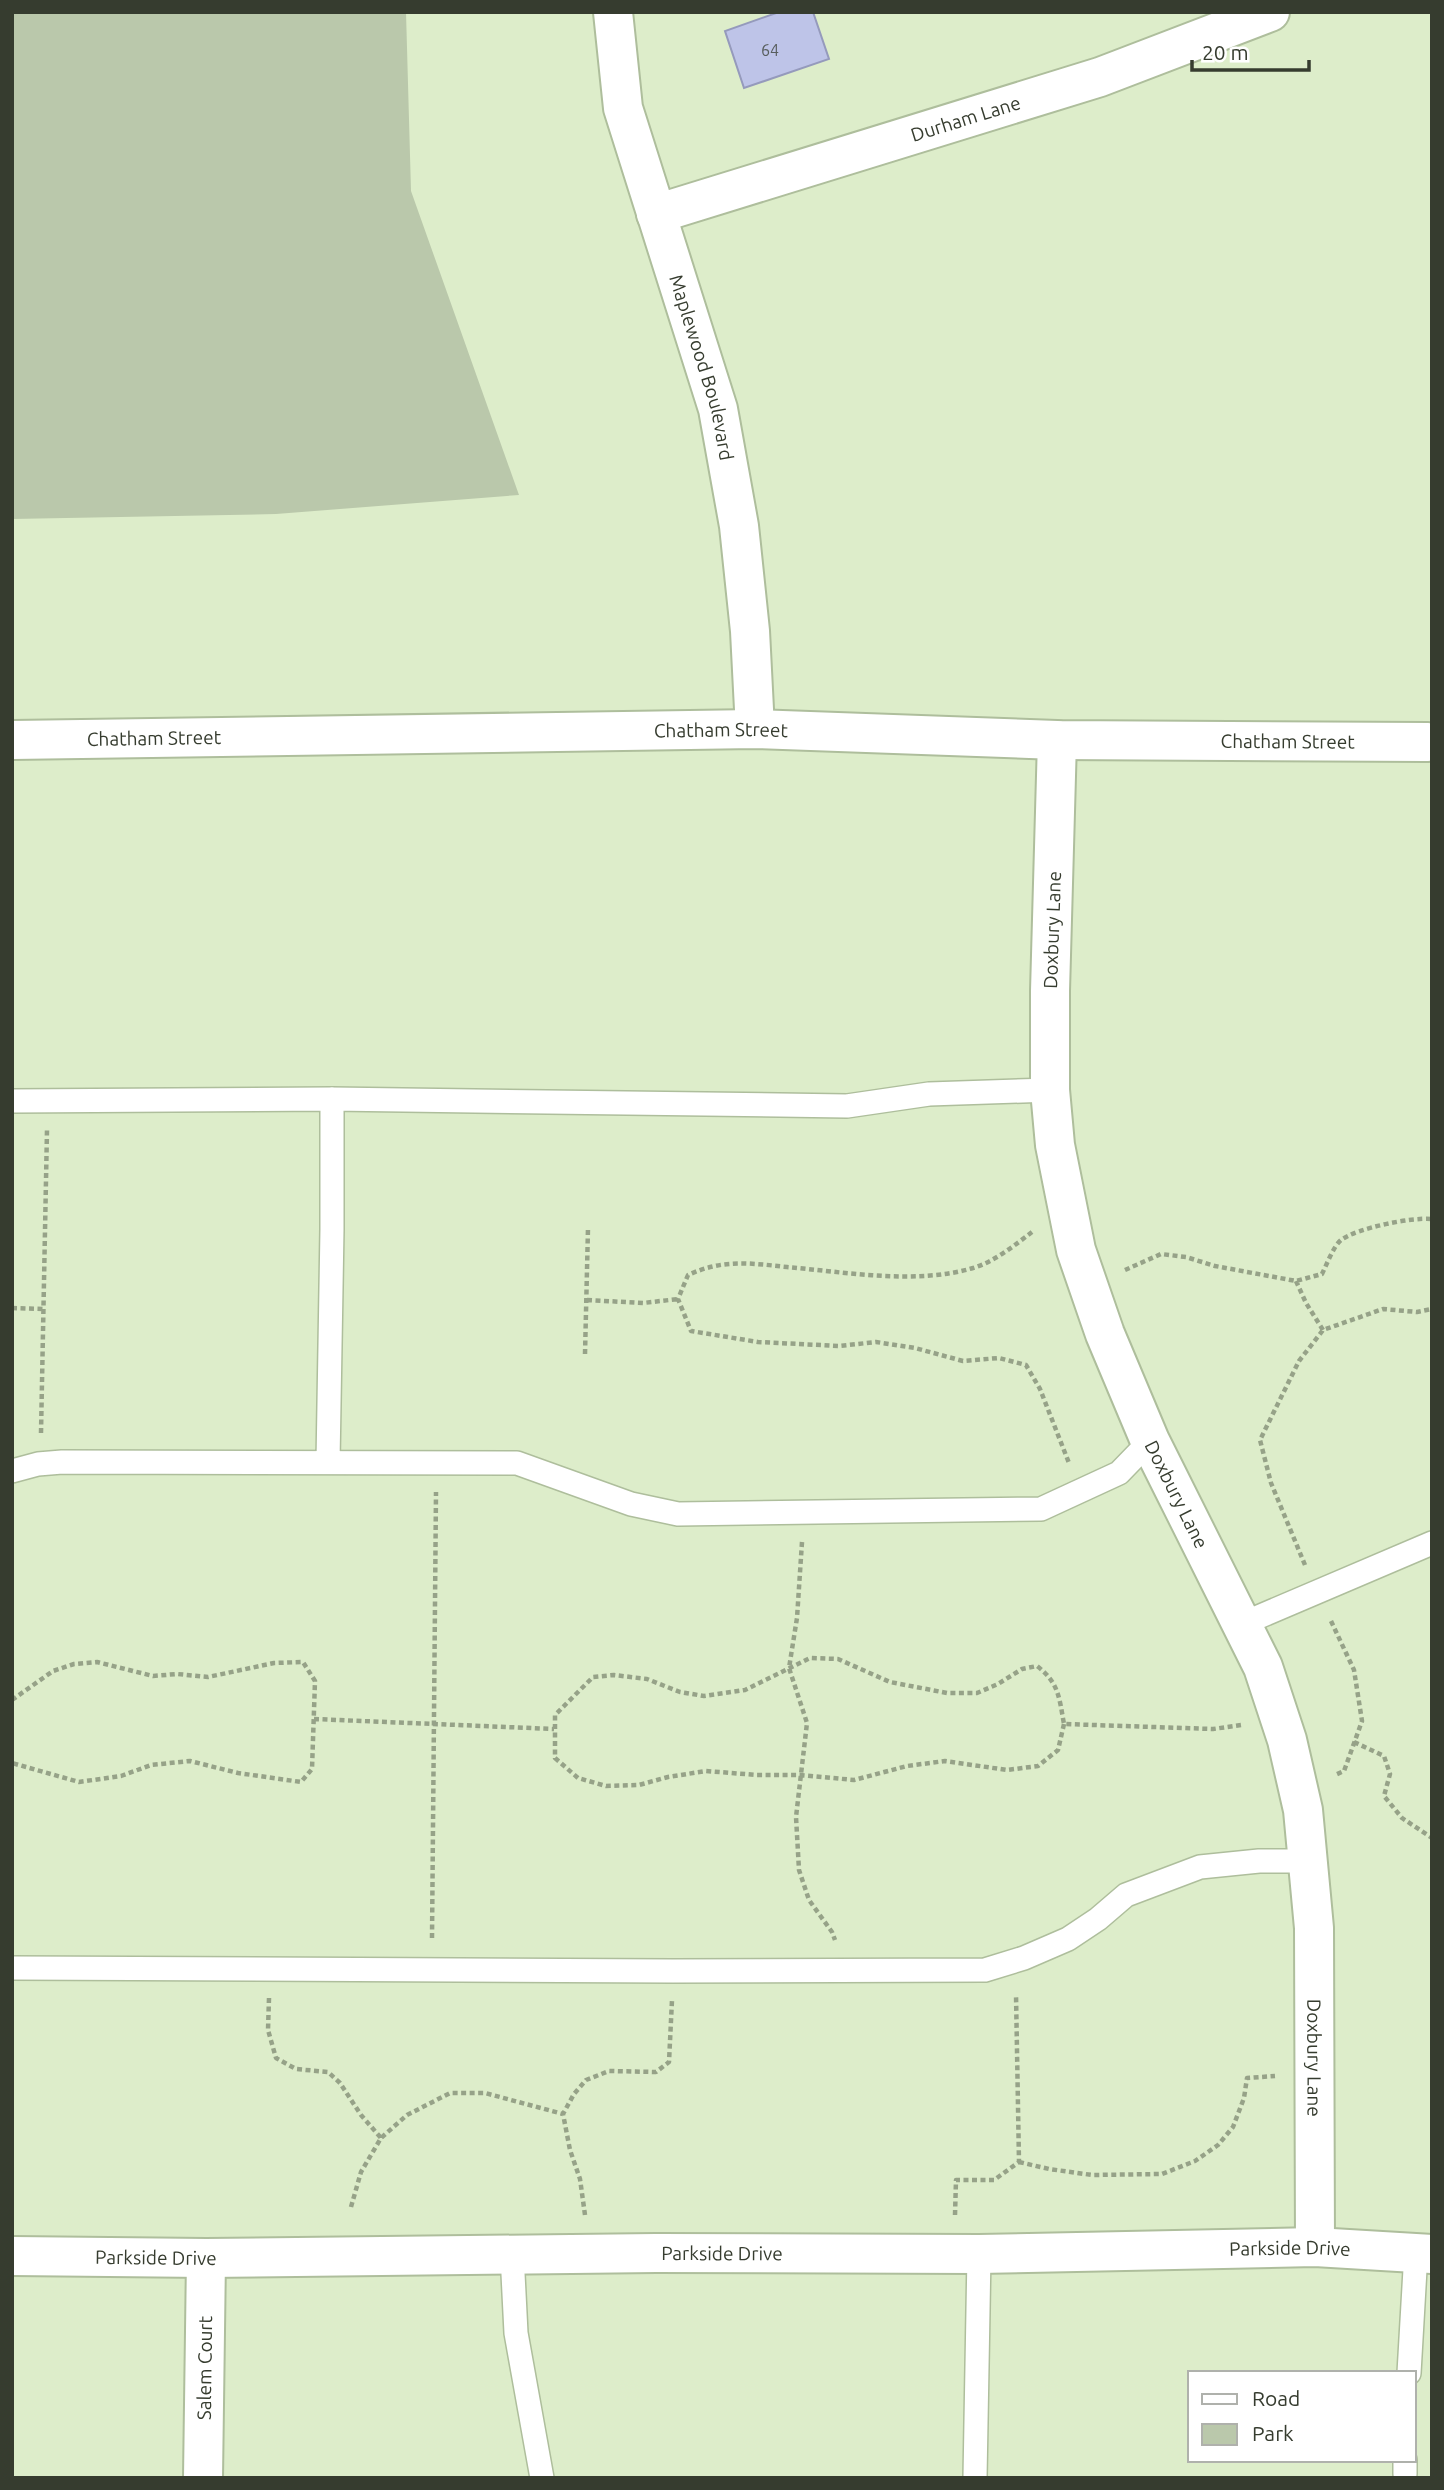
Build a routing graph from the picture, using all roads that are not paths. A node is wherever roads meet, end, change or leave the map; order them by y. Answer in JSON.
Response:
{"nodes":[{"id":1,"x":613,"y":12,"type":"edge"},
{"id":2,"x":1270,"y":12,"type":"edge"},
{"id":3,"x":656,"y":214,"type":"junction"},
{"id":4,"x":755,"y":729,"type":"junction"},
{"id":5,"x":12,"y":740,"type":"edge"},
{"id":6,"x":1058,"y":740,"type":"junction"},
{"id":7,"x":1428,"y":743,"type":"dead end"},
{"id":8,"x":1050,"y":1090,"type":"junction"},
{"id":9,"x":331,"y":1099,"type":"junction"},
{"id":10,"x":12,"y":1101,"type":"edge"},
{"id":11,"x":1150,"y":1441,"type":"junction"},
{"id":12,"x":328,"y":1462,"type":"junction"},
{"id":13,"x":12,"y":1471,"type":"edge"},
{"id":14,"x":1430,"y":1547,"type":"edge"},
{"id":15,"x":1242,"y":1623,"type":"junction"},
{"id":16,"x":1307,"y":1861,"type":"junction"},
{"id":17,"x":12,"y":1968,"type":"edge"},
{"id":18,"x":1315,"y":2246,"type":"junction"},
{"id":19,"x":1424,"y":2253,"type":"edge"},
{"id":20,"x":512,"y":2254,"type":"junction"},
{"id":21,"x":967,"y":2254,"type":"junction"},
{"id":22,"x":12,"y":2256,"type":"edge"},
{"id":23,"x":206,"y":2258,"type":"junction"},
{"id":24,"x":1409,"y":2371,"type":"edge"},
{"id":25,"x":203,"y":2478,"type":"edge"},
{"id":26,"x":542,"y":2478,"type":"edge"},
{"id":27,"x":975,"y":2478,"type":"edge"}],
"edges":[{"from":1,"to":3,"type":"street","name":"Maplewood Boulevard"},
{"from":2,"to":3,"type":"street","name":"Durham Lane"},
{"from":3,"to":4,"type":"street","name":"Maplewood Boulevard"},
{"from":4,"to":5,"type":"street","name":"Chatham Street"},
{"from":4,"to":6,"type":"street","name":"Chatham Street"},
{"from":6,"to":7,"type":"street","name":"Chatham Street"},
{"from":6,"to":8,"type":"street","name":"Doxbury Lane"},
{"from":8,"to":9,"type":"lane"},
{"from":8,"to":11,"type":"street","name":"Doxbury Lane"},
{"from":9,"to":10,"type":"lane"},
{"from":9,"to":12,"type":"lane"},
{"from":11,"to":12,"type":"lane"},
{"from":11,"to":15,"type":"street","name":"Doxbury Lane"},
{"from":12,"to":13,"type":"lane"},
{"from":14,"to":15,"type":"lane"},
{"from":15,"to":16,"type":"street","name":"Doxbury Lane"},
{"from":16,"to":17,"type":"lane"},
{"from":16,"to":18,"type":"street","name":"Doxbury Lane"},
{"from":18,"to":19,"type":"street","name":"Parkside Drive"},
{"from":18,"to":21,"type":"street","name":"Parkside Drive"},
{"from":19,"to":24,"type":"lane"},
{"from":20,"to":21,"type":"street","name":"Parkside Drive"},
{"from":20,"to":23,"type":"street","name":"Parkside Drive"},
{"from":20,"to":26,"type":"lane"},
{"from":21,"to":27,"type":"lane"},
{"from":22,"to":23,"type":"street","name":"Parkside Drive"},
{"from":23,"to":25,"type":"street","name":"Salem Court"}]}
